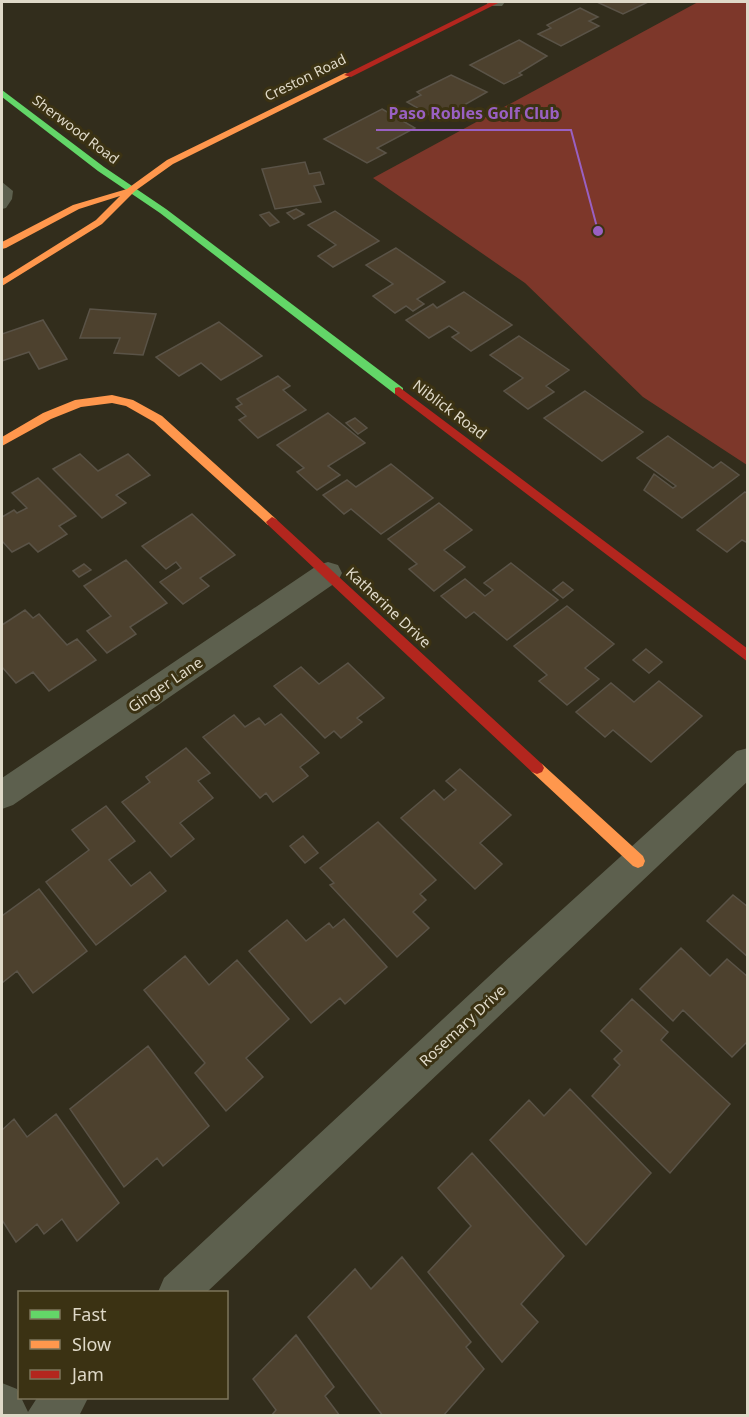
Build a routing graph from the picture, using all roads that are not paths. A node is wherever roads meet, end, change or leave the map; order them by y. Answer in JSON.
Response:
{"nodes":[{"id":1,"x":496,"y":2,"type":"edge"},
{"id":2,"x":2,"y":93,"type":"edge"},
{"id":3,"x":2,"y":185,"type":"edge"},
{"id":4,"x":132,"y":189,"type":"junction"},
{"id":5,"x":2,"y":206,"type":"edge"},
{"id":6,"x":2,"y":246,"type":"edge"},
{"id":7,"x":2,"y":283,"type":"edge"},
{"id":8,"x":2,"y":442,"type":"edge"},
{"id":9,"x":328,"y":573,"type":"junction"},
{"id":10,"x":747,"y":657,"type":"edge"},
{"id":11,"x":747,"y":761,"type":"edge"},
{"id":12,"x":2,"y":795,"type":"edge"},
{"id":13,"x":638,"y":861,"type":"junction"},
{"id":14,"x":180,"y":1291,"type":"edge"},
{"id":15,"x":66,"y":1399,"type":"edge"},
{"id":16,"x":2,"y":1404,"type":"edge"},
{"id":17,"x":9,"y":1416,"type":"edge"},
{"id":18,"x":48,"y":1416,"type":"edge"}],
"edges":[{"from":1,"to":4,"type":"main road","name":"Creston Road"},
{"from":2,"to":4,"type":"main road","name":"Sherwood Road"},
{"from":3,"to":5,"type":"lane"},
{"from":4,"to":6,"type":"main road","name":"Creston Road"},
{"from":4,"to":7,"type":"main road","name":"Creston Road"},
{"from":4,"to":10,"type":"main road","name":"Niblick Road"},
{"from":8,"to":9,"type":"main road","name":"Katherine Drive"},
{"from":9,"to":12,"type":"street","name":"Ginger Lane"},
{"from":9,"to":13,"type":"main road","name":"Katherine Drive"},
{"from":11,"to":13,"type":"street","name":"Rosemary Drive"},
{"from":13,"to":14,"type":"street","name":"Rosemary Drive"},
{"from":15,"to":18,"type":"street"},
{"from":16,"to":17,"type":"street"}]}
